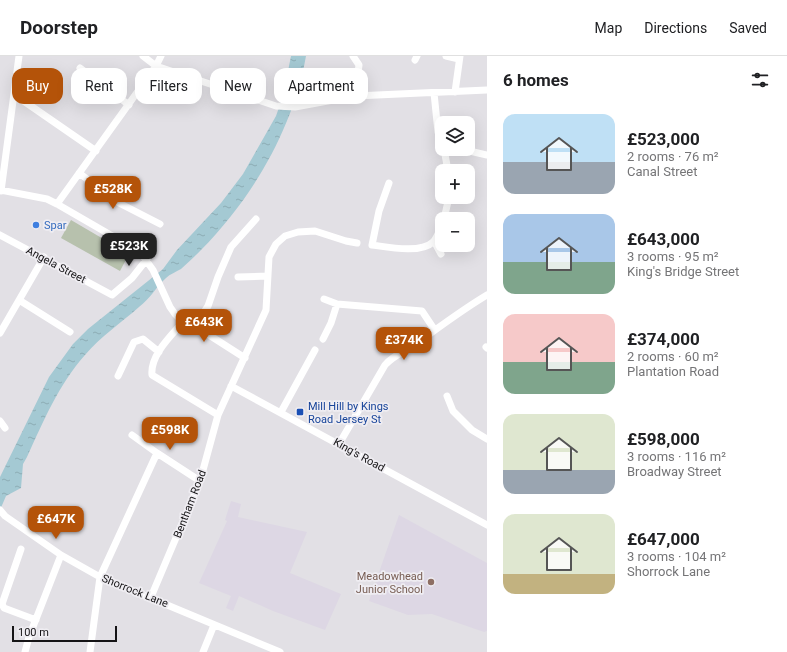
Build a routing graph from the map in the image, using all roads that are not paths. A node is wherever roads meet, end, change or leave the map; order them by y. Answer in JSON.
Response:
{"nodes":[{"id":1,"x":19,"y":56,"type":"edge"},
{"id":2,"x":143,"y":56,"type":"edge"},
{"id":3,"x":161,"y":56,"type":"edge"},
{"id":4,"x":353,"y":56,"type":"edge"},
{"id":5,"x":446,"y":56,"type":"edge"},
{"id":6,"x":459,"y":58,"type":"edge"},
{"id":7,"x":156,"y":66,"type":"junction"},
{"id":8,"x":18,"y":68,"type":"edge"},
{"id":9,"x":359,"y":68,"type":"edge"},
{"id":10,"x":487,"y":90,"type":"edge"},
{"id":11,"x":455,"y":92,"type":"junction"},
{"id":12,"x":434,"y":93,"type":"junction"},
{"id":13,"x":368,"y":96,"type":"edge"},
{"id":14,"x":14,"y":104,"type":"edge"},
{"id":15,"x":28,"y":104,"type":"edge"},
{"id":16,"x":311,"y":104,"type":"edge"},
{"id":17,"x":129,"y":105,"type":"joint"},
{"id":18,"x":436,"y":116,"type":"edge"},
{"id":19,"x":96,"y":151,"type":"junction"},
{"id":20,"x":475,"y":152,"type":"edge"},
{"id":21,"x":487,"y":155,"type":"edge"},
{"id":22,"x":79,"y":173,"type":"junction"},
{"id":23,"x":389,"y":183,"type":"dead end"},
{"id":24,"x":0,"y":191,"type":"edge"},
{"id":25,"x":57,"y":204,"type":"junction"},
{"id":26,"x":256,"y":219,"type":"dead end"},
{"id":27,"x":160,"y":224,"type":"dead end"},
{"id":28,"x":0,"y":235,"type":"edge"},
{"id":29,"x":434,"y":241,"type":"joint"},
{"id":30,"x":364,"y":244,"type":"junction"},
{"id":31,"x":441,"y":254,"type":"dead end"},
{"id":32,"x":44,"y":257,"type":"junction"},
{"id":33,"x":147,"y":259,"type":"junction"},
{"id":34,"x":268,"y":276,"type":"junction"},
{"id":35,"x":238,"y":277,"type":"dead end"},
{"id":36,"x":487,"y":295,"type":"edge"},
{"id":37,"x":324,"y":299,"type":"dead end"},
{"id":38,"x":19,"y":300,"type":"junction"},
{"id":39,"x":337,"y":304,"type":"junction"},
{"id":40,"x":183,"y":322,"type":"junction"},
{"id":41,"x":194,"y":326,"type":"junction"},
{"id":42,"x":434,"y":329,"type":"junction"},
{"id":43,"x":70,"y":332,"type":"dead end"},
{"id":44,"x":0,"y":333,"type":"edge"},
{"id":45,"x":323,"y":339,"type":"dead end"},
{"id":46,"x":315,"y":350,"type":"dead end"},
{"id":47,"x":159,"y":352,"type":"junction"},
{"id":48,"x":245,"y":358,"type":"junction"},
{"id":49,"x":118,"y":376,"type":"dead end"},
{"id":50,"x":231,"y":386,"type":"junction"},
{"id":51,"x":447,"y":396,"type":"dead end"},
{"id":52,"x":281,"y":412,"type":"junction"},
{"id":53,"x":218,"y":415,"type":"junction"},
{"id":54,"x":0,"y":422,"type":"edge"},
{"id":55,"x":5,"y":428,"type":"dead end"},
{"id":56,"x":132,"y":435,"type":"dead end"},
{"id":57,"x":487,"y":438,"type":"edge"},
{"id":58,"x":339,"y":444,"type":"junction"},
{"id":59,"x":156,"y":453,"type":"junction"},
{"id":60,"x":200,"y":482,"type":"junction"},
{"id":61,"x":3,"y":513,"type":"edge"},
{"id":62,"x":487,"y":525,"type":"edge"},
{"id":63,"x":21,"y":549,"type":"dead end"},
{"id":64,"x":61,"y":555,"type":"junction"},
{"id":65,"x":100,"y":576,"type":"junction"},
{"id":66,"x":151,"y":596,"type":"junction"},
{"id":67,"x":36,"y":620,"type":"junction"},
{"id":68,"x":214,"y":625,"type":"junction"},
{"id":69,"x":25,"y":652,"type":"edge"},
{"id":70,"x":90,"y":652,"type":"edge"},
{"id":71,"x":203,"y":652,"type":"edge"},
{"id":72,"x":280,"y":652,"type":"edge"}],
"edges":[{"from":1,"to":8,"type":"street"},
{"from":2,"to":7,"type":"street"},
{"from":3,"to":7,"type":"street"},
{"from":4,"to":9,"type":"street"},
{"from":5,"to":6,"type":"street"},
{"from":6,"to":11,"type":"street"},
{"from":7,"to":16,"type":"street"},
{"from":7,"to":17,"type":"street"},
{"from":10,"to":11,"type":"street"},
{"from":11,"to":12,"type":"street"},
{"from":12,"to":13,"type":"street"},
{"from":12,"to":18,"type":"street"},
{"from":14,"to":24,"type":"street"},
{"from":15,"to":19,"type":"street"},
{"from":17,"to":19,"type":"street"},
{"from":19,"to":22,"type":"street"},
{"from":20,"to":21,"type":"street"},
{"from":22,"to":25,"type":"street"},
{"from":22,"to":27,"type":"street"},
{"from":23,"to":30,"type":"street"},
{"from":24,"to":25,"type":"street"},
{"from":25,"to":33,"type":"street"},
{"from":26,"to":41,"type":"street"},
{"from":28,"to":32,"type":"street","name":"Angela Street"},
{"from":29,"to":30,"type":"street","name":"Bentham Road"},
{"from":29,"to":31,"type":"street"},
{"from":30,"to":34,"type":"street","name":"Bentham Road"},
{"from":32,"to":33,"type":"street","name":"Angela Street"},
{"from":32,"to":38,"type":"street"},
{"from":33,"to":40,"type":"street"},
{"from":34,"to":35,"type":"street"},
{"from":34,"to":48,"type":"street","name":"Bentham Road"},
{"from":36,"to":42,"type":"street"},
{"from":37,"to":39,"type":"street"},
{"from":38,"to":43,"type":"street"},
{"from":38,"to":44,"type":"street"},
{"from":39,"to":42,"type":"street"},
{"from":39,"to":45,"type":"street"},
{"from":40,"to":41,"type":"street"},
{"from":40,"to":47,"type":"street"},
{"from":41,"to":48,"type":"street"},
{"from":42,"to":58,"type":"street"},
{"from":46,"to":52,"type":"street"},
{"from":47,"to":49,"type":"street"},
{"from":47,"to":53,"type":"street"},
{"from":48,"to":50,"type":"street","name":"Bentham Road"},
{"from":50,"to":52,"type":"street","name":"King's Road"},
{"from":50,"to":53,"type":"street","name":"Bentham Road"},
{"from":51,"to":57,"type":"street"},
{"from":52,"to":58,"type":"street","name":"King's Road"},
{"from":53,"to":60,"type":"street","name":"Bentham Road"},
{"from":54,"to":55,"type":"street"},
{"from":56,"to":59,"type":"street"},
{"from":58,"to":62,"type":"street","name":"King's Road"},
{"from":59,"to":60,"type":"street"},
{"from":59,"to":65,"type":"street"},
{"from":60,"to":66,"type":"street","name":"Bentham Road"},
{"from":61,"to":64,"type":"street","name":"Shorrock Lane"},
{"from":63,"to":67,"type":"street"},
{"from":64,"to":65,"type":"street","name":"Shorrock Lane"},
{"from":64,"to":67,"type":"street"},
{"from":65,"to":66,"type":"street","name":"Shorrock Lane"},
{"from":65,"to":70,"type":"street"},
{"from":66,"to":68,"type":"street","name":"Shorrock Lane"},
{"from":67,"to":69,"type":"street"},
{"from":68,"to":71,"type":"street"},
{"from":68,"to":72,"type":"street","name":"Shorrock Lane"}]}
